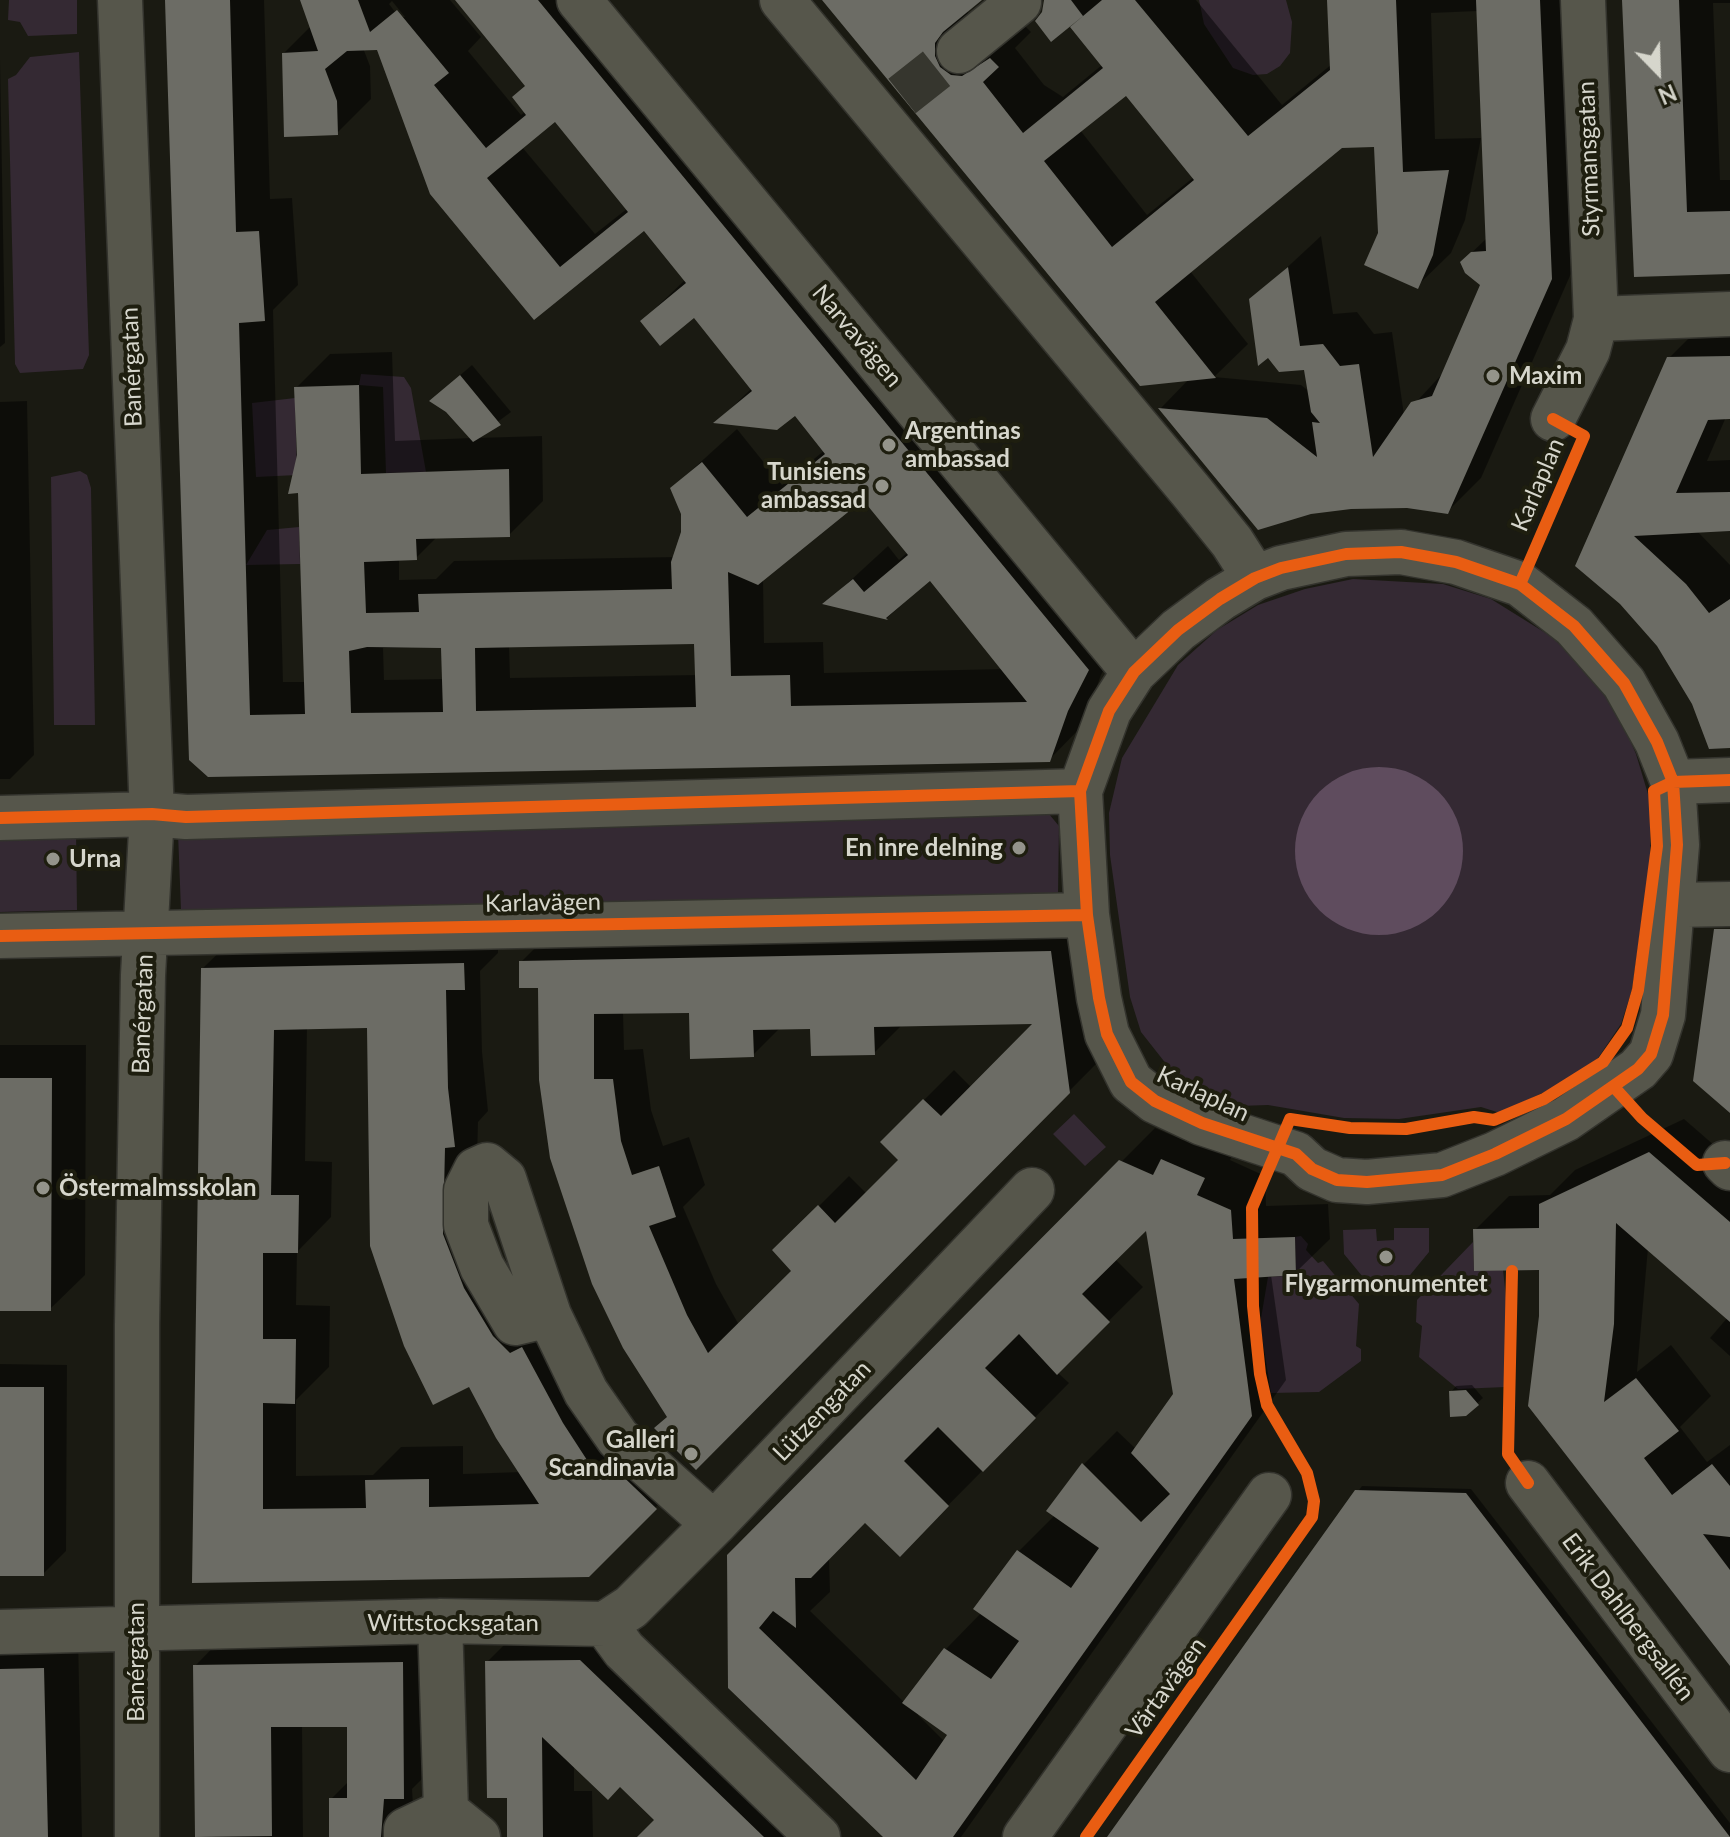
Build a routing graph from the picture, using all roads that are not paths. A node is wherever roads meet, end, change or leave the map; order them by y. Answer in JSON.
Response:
{"nodes":[{"id":1,"x":120,"y":0,"type":"edge"},
{"id":2,"x":579,"y":0,"type":"edge"},
{"id":3,"x":782,"y":0,"type":"edge"},
{"id":4,"x":1583,"y":0,"type":"edge"},
{"id":5,"x":1019,"y":2,"type":"dead end"},
{"id":6,"x":959,"y":51,"type":"tunnel mouth"},
{"id":7,"x":1730,"y":314,"type":"edge"},
{"id":8,"x":1596,"y":319,"type":"junction"},
{"id":9,"x":1553,"y":419,"type":"dead end"},
{"id":10,"x":1255,"y":578,"type":"junction"},
{"id":11,"x":1134,"y":672,"type":"junction"},
{"id":12,"x":1730,"y":780,"type":"edge"},
{"id":13,"x":1673,"y":782,"type":"junction"},
{"id":14,"x":1080,"y":791,"type":"junction"},
{"id":15,"x":152,"y":814,"type":"junction"},
{"id":16,"x":0,"y":818,"type":"edge"},
{"id":17,"x":1730,"y":904,"type":"edge"},
{"id":18,"x":1672,"y":905,"type":"junction"},
{"id":19,"x":1087,"y":915,"type":"junction"},
{"id":20,"x":146,"y":933,"type":"junction"},
{"id":21,"x":0,"y":936,"type":"edge"},
{"id":22,"x":1032,"y":1190,"type":"dead end"},
{"id":23,"x":549,"y":1315,"type":"dead end"},
{"id":24,"x":1528,"y":1483,"type":"dead end"},
{"id":25,"x":1269,"y":1495,"type":"dead end"},
{"id":26,"x":714,"y":1524,"type":"junction"},
{"id":27,"x":440,"y":1621,"type":"junction"},
{"id":28,"x":605,"y":1624,"type":"junction"},
{"id":29,"x":136,"y":1628,"type":"junction"},
{"id":30,"x":0,"y":1632,"type":"edge"},
{"id":31,"x":1730,"y":1750,"type":"edge"},
{"id":32,"x":462,"y":1824,"type":"edge"},
{"id":33,"x":137,"y":1837,"type":"edge"},
{"id":34,"x":406,"y":1837,"type":"edge"},
{"id":35,"x":818,"y":1837,"type":"edge"},
{"id":36,"x":1025,"y":1837,"type":"edge"}],
"edges":[{"from":1,"to":15,"type":"street","name":"Banérgatan"},
{"from":2,"to":11,"type":"street","name":"Narvavägen"},
{"from":3,"to":10,"type":"street"},
{"from":4,"to":8,"type":"street","name":"Styrmansgatan"},
{"from":5,"to":6,"type":"street"},
{"from":7,"to":8,"type":"street"},
{"from":8,"to":9,"type":"street","name":"Karlaplan"},
{"from":10,"to":11,"type":"street","name":"Karlaplan"},
{"from":10,"to":13,"type":"street","name":"Karlaplan"},
{"from":11,"to":14,"type":"street","name":"Karlaplan"},
{"from":12,"to":13,"type":"street"},
{"from":13,"to":18,"type":"street","name":"Karlaplan"},
{"from":14,"to":15,"type":"street"},
{"from":14,"to":19,"type":"street","name":"Karlaplan"},
{"from":15,"to":16,"type":"street"},
{"from":15,"to":20,"type":"street","name":"Banérgatan"},
{"from":17,"to":18,"type":"street"},
{"from":18,"to":19,"type":"street","name":"Karlaplan"},
{"from":19,"to":20,"type":"street","name":"Karlavägen"},
{"from":20,"to":21,"type":"street","name":"Karlavägen"},
{"from":20,"to":29,"type":"street","name":"Banérgatan"},
{"from":22,"to":26,"type":"street","name":"Lützengatan"},
{"from":23,"to":26,"type":"street"},
{"from":24,"to":31,"type":"street","name":"Erik Dahlbergsallén"},
{"from":25,"to":36,"type":"street","name":"Värtavägen"},
{"from":26,"to":28,"type":"street","name":"Lützengatan"},
{"from":27,"to":28,"type":"street","name":"Wittstocksgatan"},
{"from":27,"to":29,"type":"street","name":"Wittstocksgatan"},
{"from":27,"to":32,"type":"street"},
{"from":28,"to":35,"type":"street"},
{"from":29,"to":30,"type":"street","name":"Wittstocksgatan"},
{"from":29,"to":33,"type":"street","name":"Banérgatan"},
{"from":32,"to":34,"type":"street"}]}
